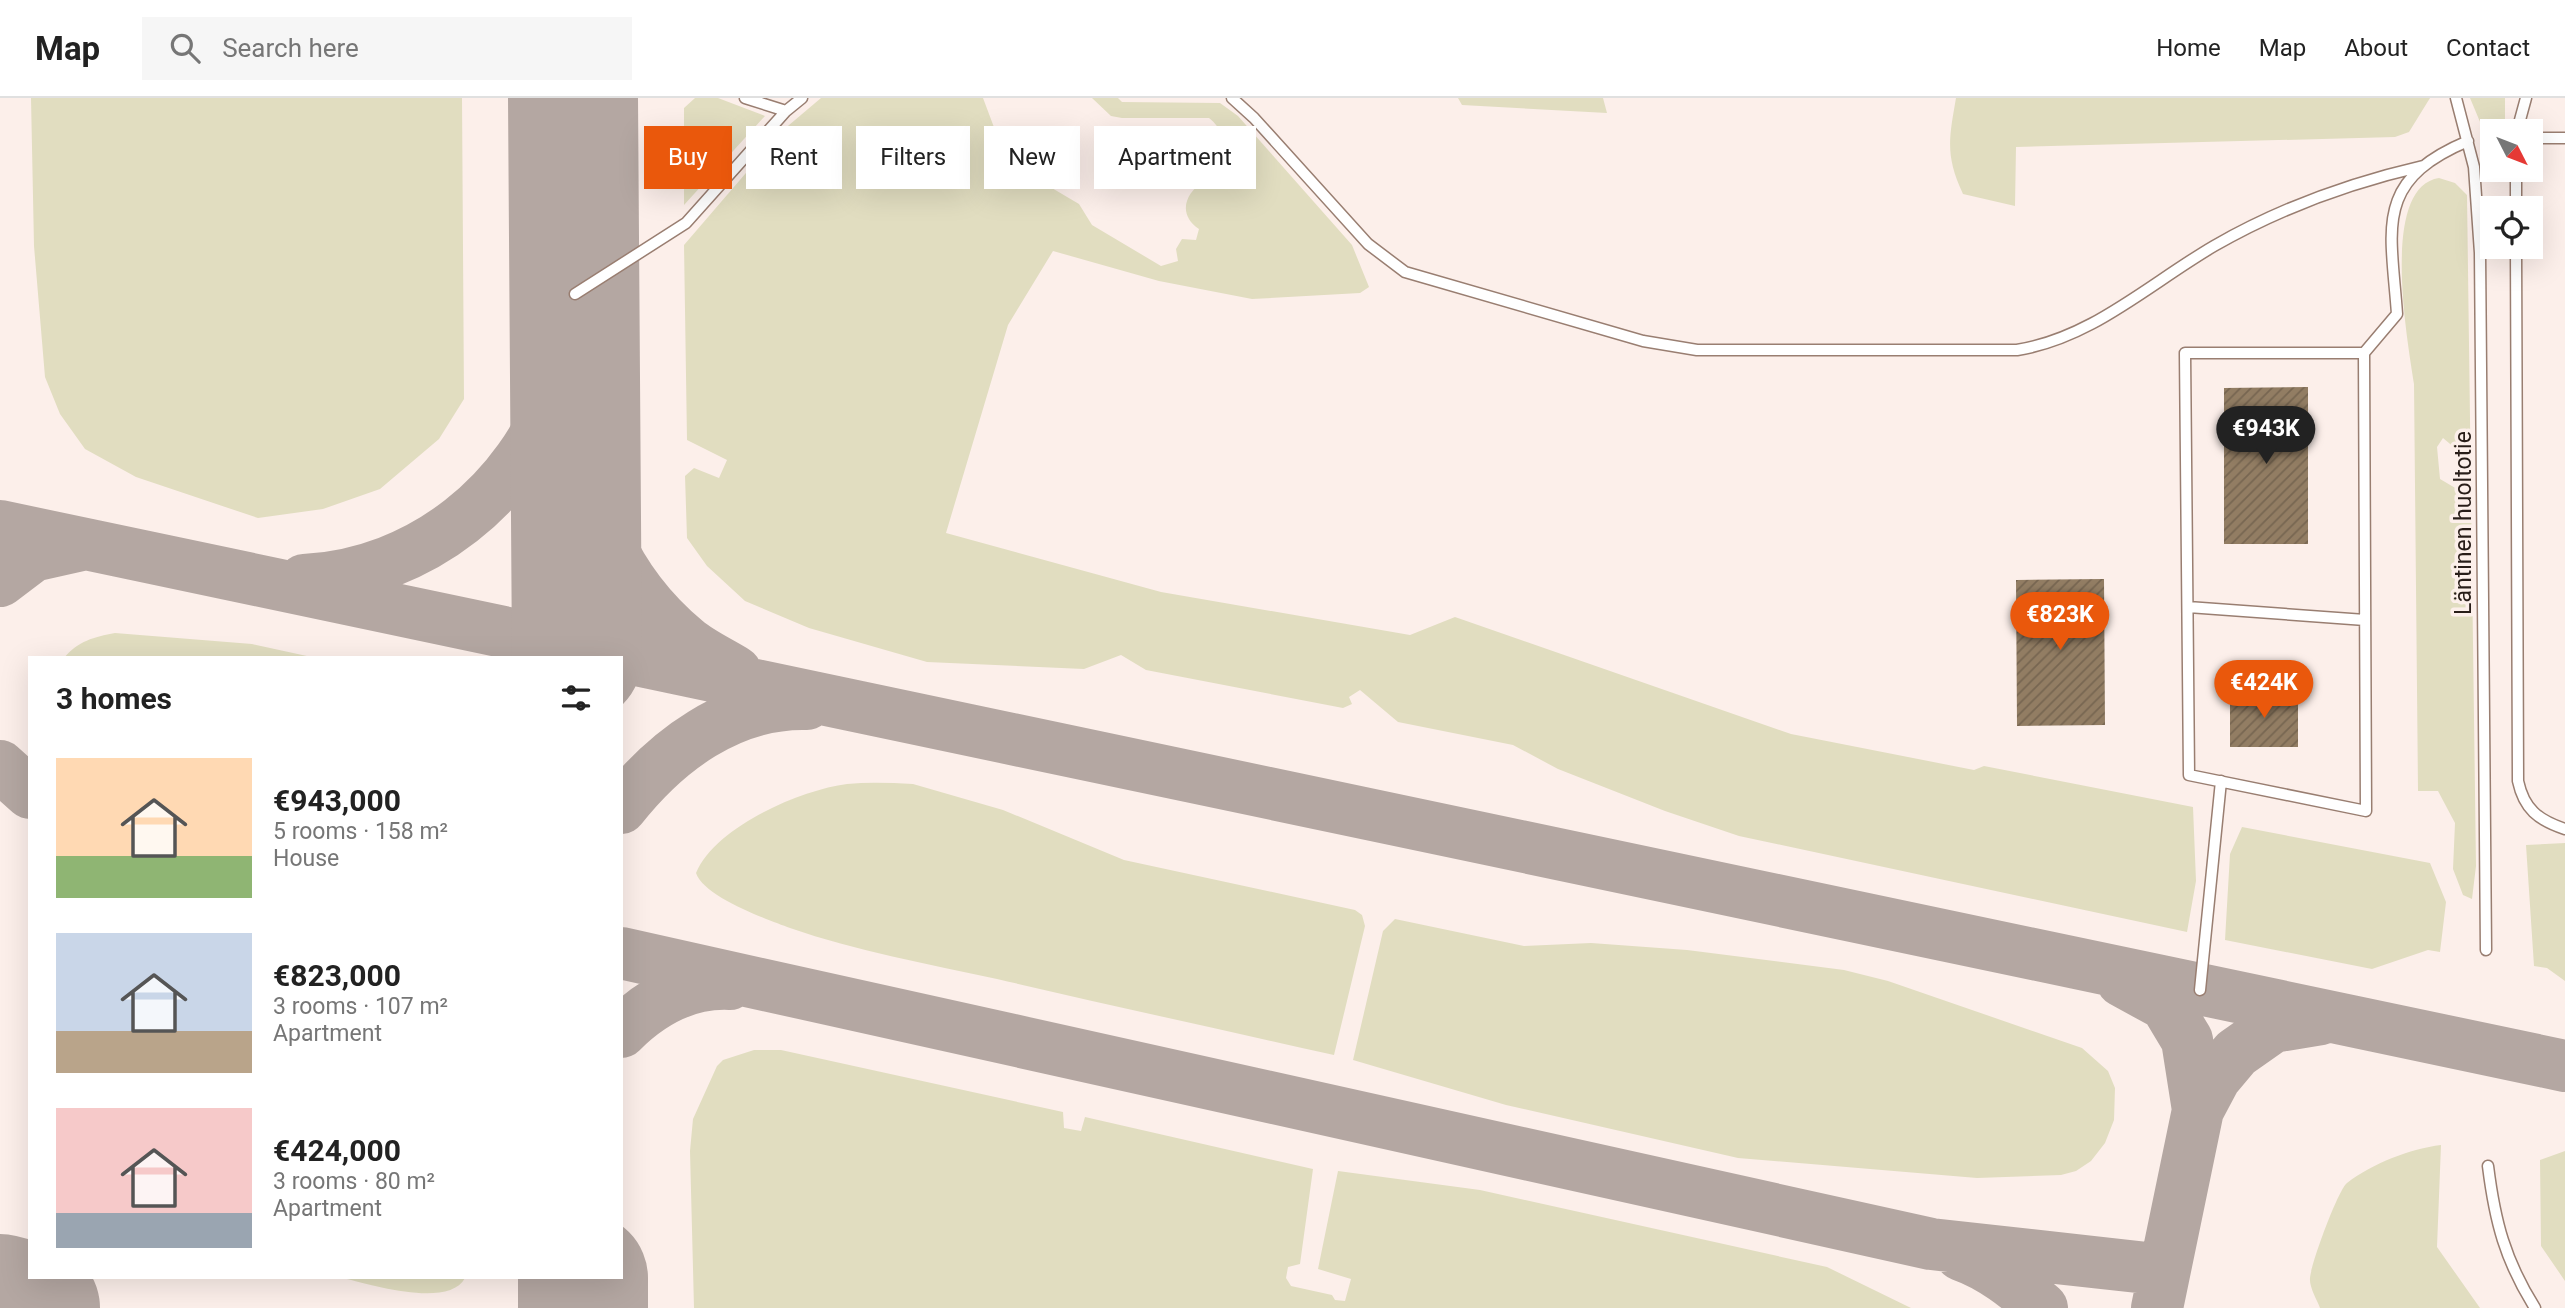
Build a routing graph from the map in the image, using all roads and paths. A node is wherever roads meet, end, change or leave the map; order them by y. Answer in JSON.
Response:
{"nodes":[{"id":1,"x":746,"y":98,"type":"edge"},
{"id":2,"x":802,"y":98,"type":"edge"},
{"id":3,"x":1232,"y":98,"type":"edge"},
{"id":4,"x":2456,"y":98,"type":"edge"},
{"id":5,"x":2526,"y":98,"type":"edge"},
{"id":6,"x":786,"y":111,"type":"junction"},
{"id":7,"x":2520,"y":119,"type":"edge"},
{"id":8,"x":2543,"y":138,"type":"edge"},
{"id":9,"x":2565,"y":138,"type":"edge"},
{"id":10,"x":2468,"y":141,"type":"junction"},
{"id":11,"x":2423,"y":166,"type":"junction"},
{"id":12,"x":2516,"y":259,"type":"edge"},
{"id":13,"x":575,"y":294,"type":"dead end"},
{"id":14,"x":2364,"y":353,"type":"junction"},
{"id":15,"x":2188,"y":607,"type":"junction"},
{"id":16,"x":2365,"y":620,"type":"junction"},
{"id":17,"x":2221,"y":781,"type":"junction"},
{"id":18,"x":2565,"y":829,"type":"edge"},
{"id":19,"x":2486,"y":950,"type":"dead end"},
{"id":20,"x":2200,"y":990,"type":"dead end"},
{"id":21,"x":2488,"y":1167,"type":"dead end"},
{"id":22,"x":2536,"y":1308,"type":"edge"}],
"edges":[{"from":1,"to":6,"type":"lane"},
{"from":2,"to":6,"type":"lane"},
{"from":3,"to":11,"type":"lane"},
{"from":4,"to":10,"type":"lane","name":"Läntinen huoltotie"},
{"from":5,"to":7,"type":"lane"},
{"from":6,"to":13,"type":"lane"},
{"from":8,"to":9,"type":"lane"},
{"from":10,"to":11,"type":"lane"},
{"from":10,"to":19,"type":"lane","name":"Läntinen huoltotie"},
{"from":11,"to":14,"type":"lane"},
{"from":12,"to":18,"type":"lane"},
{"from":14,"to":15,"type":"lane"},
{"from":14,"to":16,"type":"lane"},
{"from":15,"to":16,"type":"lane"},
{"from":15,"to":17,"type":"lane"},
{"from":16,"to":17,"type":"lane"},
{"from":17,"to":20,"type":"lane"},
{"from":21,"to":22,"type":"lane"}]}
